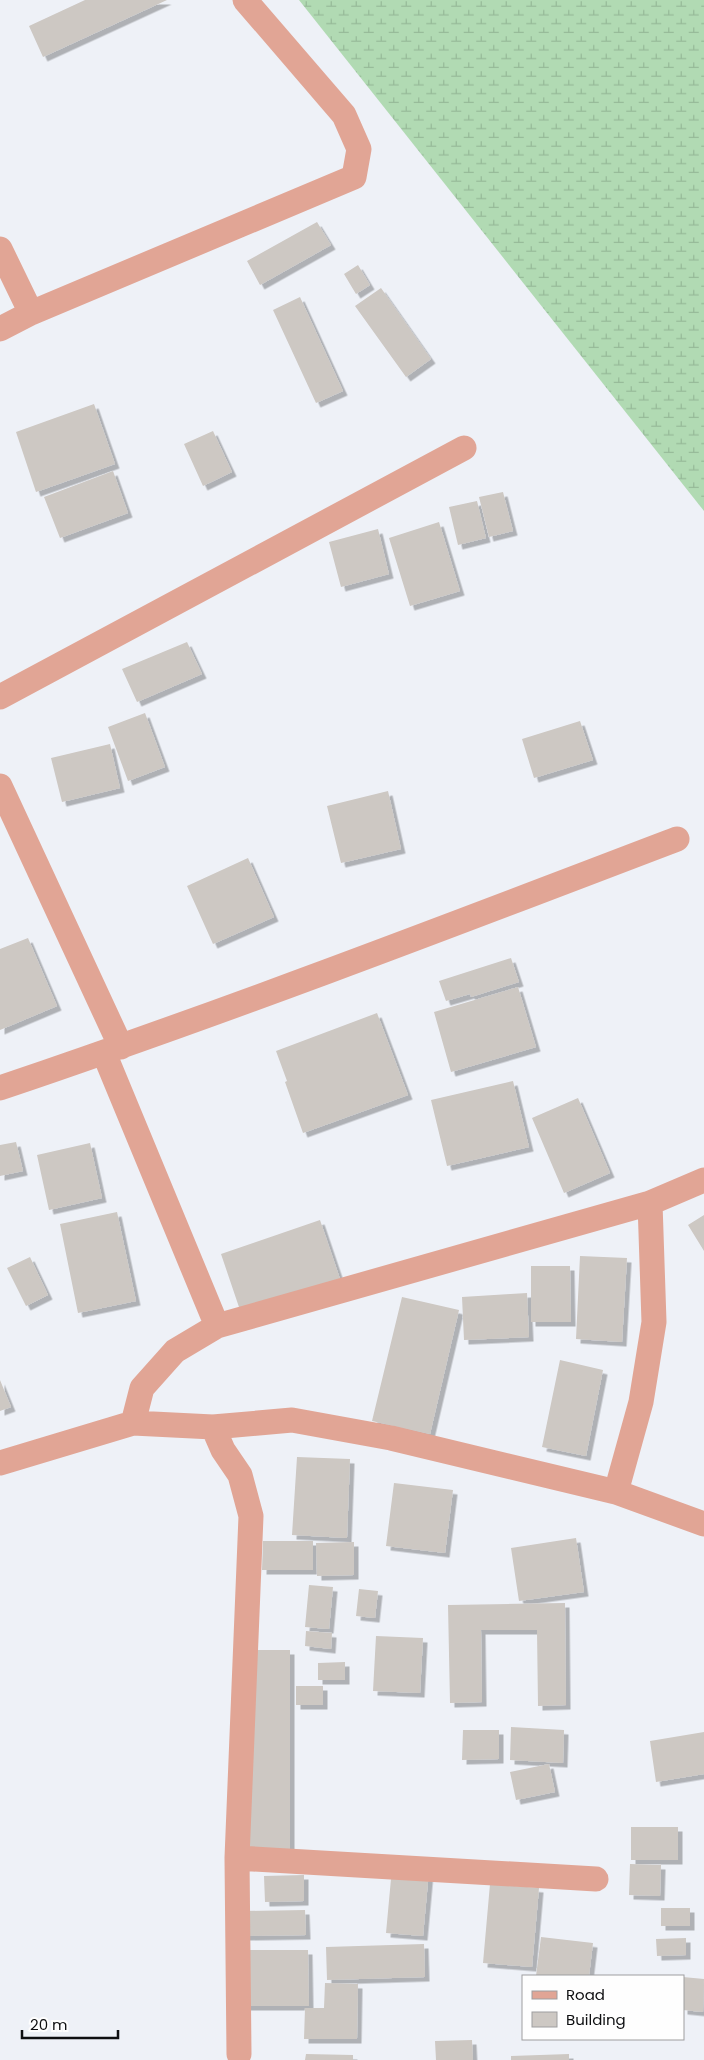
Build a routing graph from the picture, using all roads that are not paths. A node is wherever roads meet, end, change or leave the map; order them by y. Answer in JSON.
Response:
{"nodes":[{"id":1,"x":245,"y":0,"type":"edge"},
{"id":2,"x":0,"y":249,"type":"edge"},
{"id":3,"x":31,"y":313,"type":"junction"},
{"id":4,"x":0,"y":329,"type":"edge"},
{"id":5,"x":464,"y":448,"type":"dead end"},
{"id":6,"x":0,"y":697,"type":"edge"},
{"id":7,"x":0,"y":786,"type":"edge"},
{"id":8,"x":677,"y":840,"type":"dead end"},
{"id":9,"x":112,"y":1050,"type":"junction"},
{"id":10,"x":0,"y":1088,"type":"edge"},
{"id":11,"x":704,"y":1180,"type":"edge"},
{"id":12,"x":650,"y":1202,"type":"junction"},
{"id":13,"x":217,"y":1326,"type":"junction"},
{"id":14,"x":133,"y":1423,"type":"junction"},
{"id":15,"x":213,"y":1427,"type":"junction"},
{"id":16,"x":0,"y":1462,"type":"edge"},
{"id":17,"x":616,"y":1492,"type":"junction"},
{"id":18,"x":704,"y":1524,"type":"edge"},
{"id":19,"x":237,"y":1858,"type":"junction"},
{"id":20,"x":596,"y":1879,"type":"dead end"},
{"id":21,"x":239,"y":2054,"type":"dead end"}],
"edges":[{"from":1,"to":3,"type":"street"},
{"from":2,"to":3,"type":"street"},
{"from":3,"to":4,"type":"street"},
{"from":5,"to":6,"type":"street"},
{"from":7,"to":9,"type":"street"},
{"from":8,"to":9,"type":"street"},
{"from":9,"to":10,"type":"street"},
{"from":9,"to":13,"type":"street"},
{"from":11,"to":12,"type":"street"},
{"from":12,"to":13,"type":"street"},
{"from":12,"to":17,"type":"street"},
{"from":13,"to":14,"type":"street"},
{"from":14,"to":15,"type":"street"},
{"from":14,"to":16,"type":"street"},
{"from":15,"to":17,"type":"street"},
{"from":15,"to":19,"type":"street"},
{"from":17,"to":18,"type":"street"},
{"from":19,"to":20,"type":"street"},
{"from":19,"to":21,"type":"street"}]}
